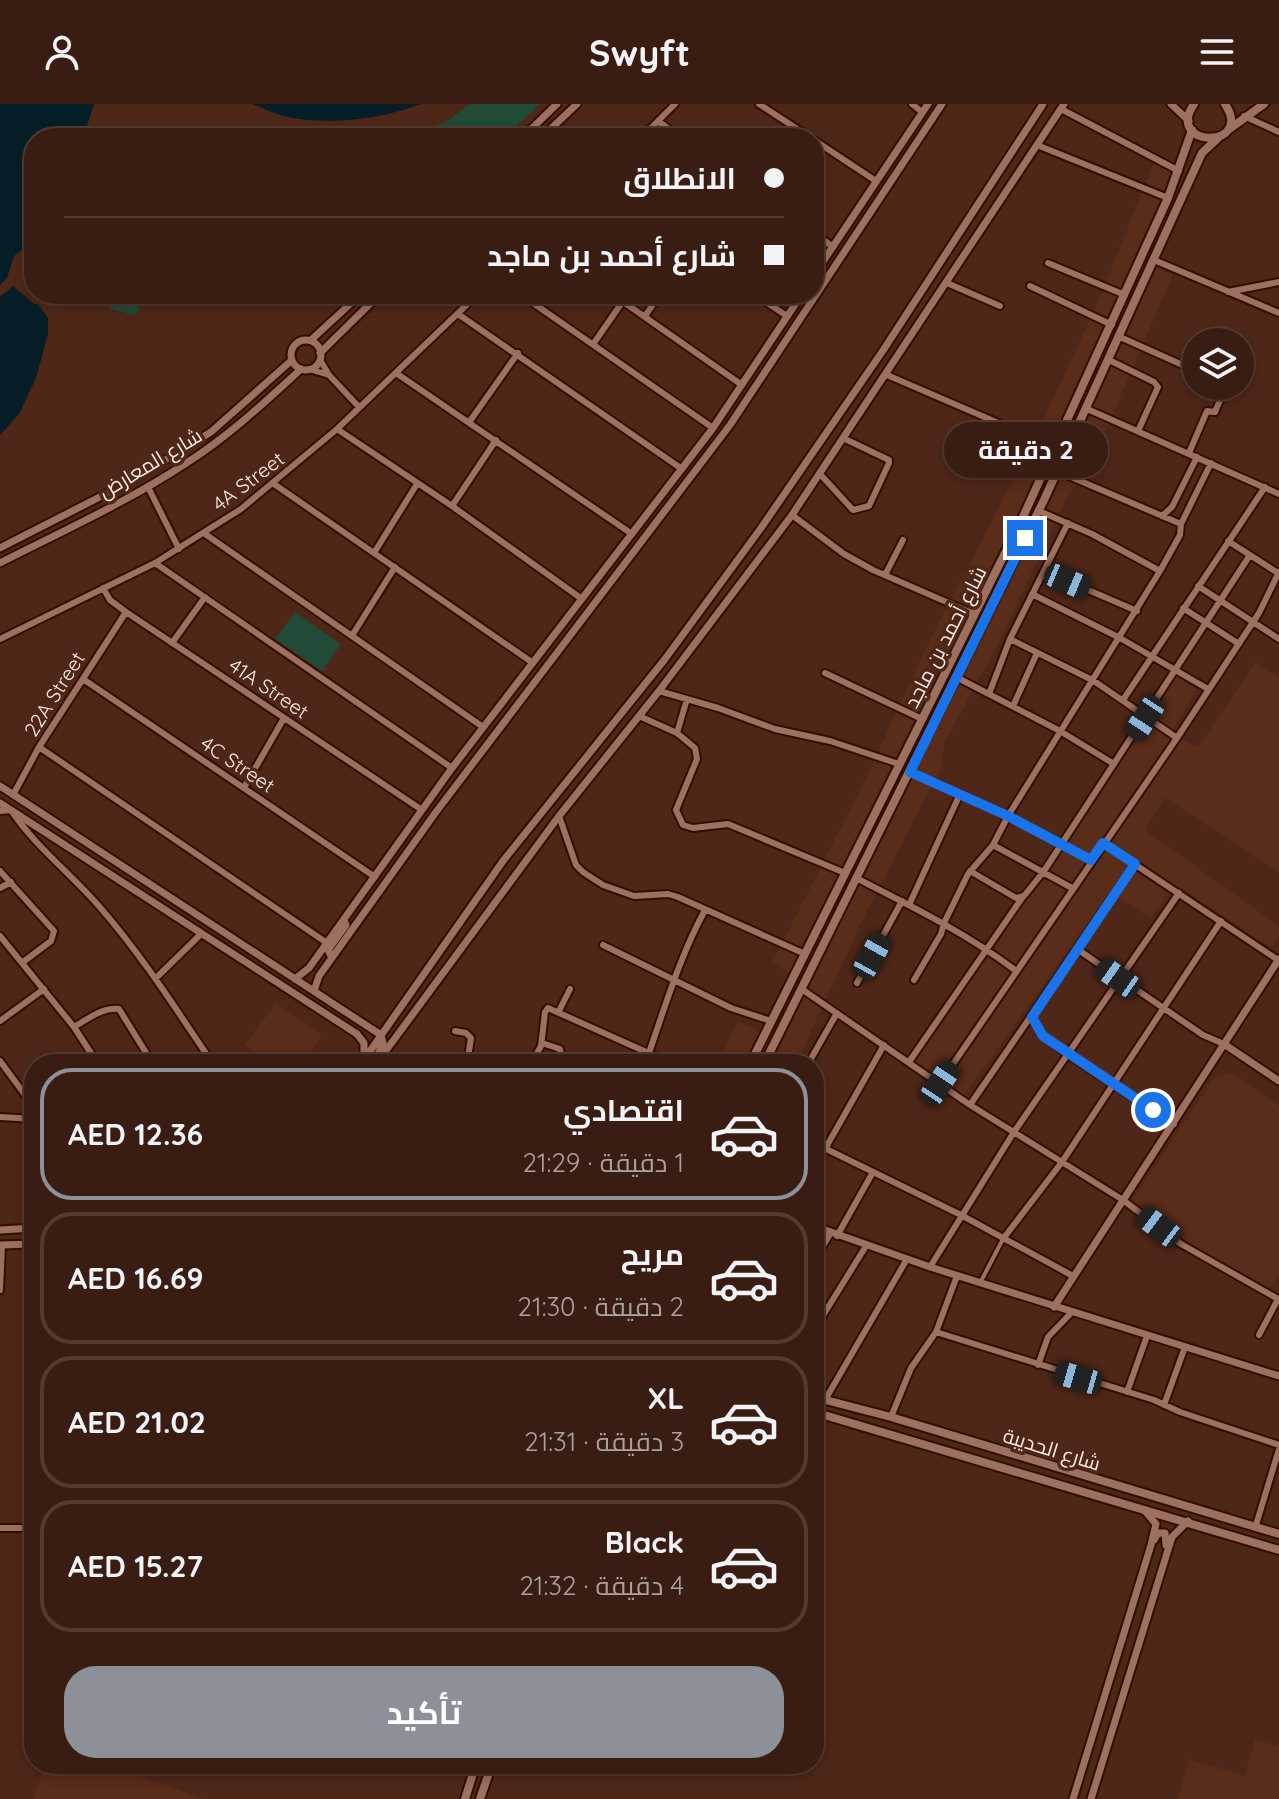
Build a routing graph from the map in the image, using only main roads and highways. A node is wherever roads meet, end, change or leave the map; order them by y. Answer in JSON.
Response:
{"nodes":[{"id":1,"x":1194,"y":104,"type":"edge"},
{"id":2,"x":1225,"y":104,"type":"edge"},
{"id":3,"x":1264,"y":104,"type":"edge"},
{"id":4,"x":1190,"y":126,"type":"junction"},
{"id":5,"x":1227,"y":130,"type":"junction"},
{"id":6,"x":1218,"y":138,"type":"junction"},
{"id":7,"x":755,"y":1054,"type":"edge"},
{"id":8,"x":769,"y":1054,"type":"edge"},
{"id":9,"x":824,"y":1400,"type":"edge"},
{"id":10,"x":824,"y":1415,"type":"edge"},
{"id":11,"x":1279,"y":1534,"type":"edge"},
{"id":12,"x":1279,"y":1550,"type":"edge"},
{"id":13,"x":473,"y":1774,"type":"edge"},
{"id":14,"x":489,"y":1774,"type":"edge"},
{"id":15,"x":465,"y":1799,"type":"edge"},
{"id":16,"x":480,"y":1799,"type":"edge"}],
"edges":[{"from":1,"to":4,"type":"main road","name":"شارع أحمد بن ماجد"},
{"from":2,"to":5,"type":"main road"},
{"from":3,"to":5,"type":"main road","name":"شارع أحمد بن ماجد"},
{"from":4,"to":6,"type":"main road"},
{"from":4,"to":7,"type":"main road","name":"شارع أحمد بن ماجد"},
{"from":5,"to":6,"type":"main road","name":"شارع أحمد بن ماجد"},
{"from":6,"to":8,"type":"main road","name":"شارع أحمد بن ماجد"},
{"from":9,"to":11,"type":"main road","name":"شارع الحديبة"},
{"from":10,"to":12,"type":"main road","name":"شارع الحديبة"},
{"from":13,"to":15,"type":"main road"},
{"from":14,"to":16,"type":"main road"}]}
